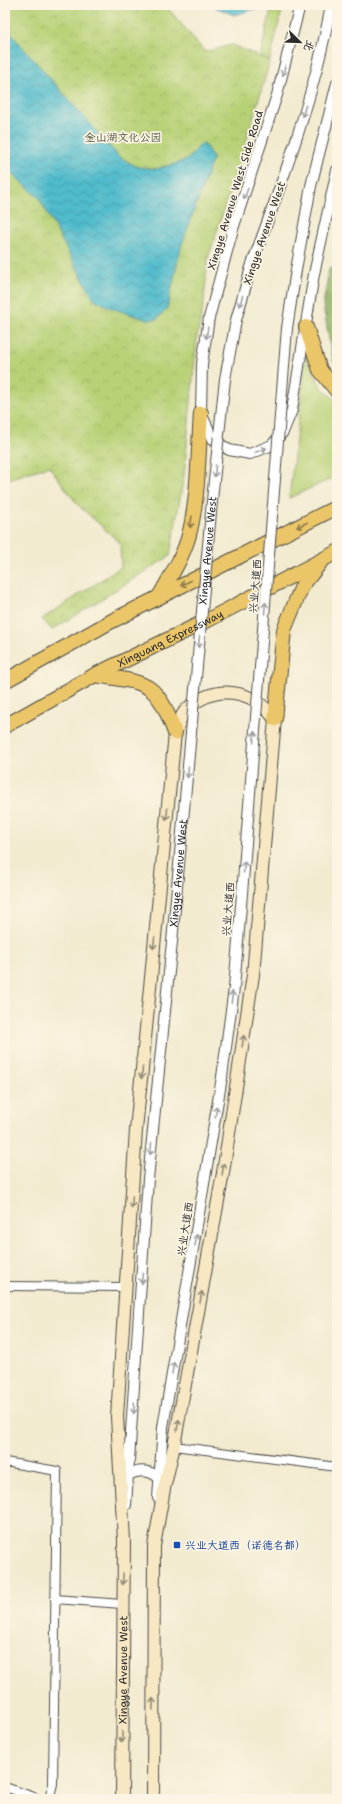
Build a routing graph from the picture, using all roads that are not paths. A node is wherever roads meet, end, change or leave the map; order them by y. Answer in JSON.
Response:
{"nodes":[{"id":1,"x":300,"y":5,"type":"edge"},
{"id":2,"x":331,"y":5,"type":"edge"},
{"id":3,"x":337,"y":83,"type":"edge"},
{"id":4,"x":337,"y":170,"type":"edge"},
{"id":5,"x":306,"y":328,"type":"junction"},
{"id":6,"x":337,"y":391,"type":"edge"},
{"id":7,"x":201,"y":413,"type":"junction"},
{"id":8,"x":337,"y":507,"type":"edge"},
{"id":9,"x":337,"y":552,"type":"edge"},
{"id":10,"x":323,"y":559,"type":"junction"},
{"id":11,"x":158,"y":597,"type":"junction"},
{"id":12,"x":95,"y":675,"type":"junction"},
{"id":13,"x":5,"y":681,"type":"edge"},
{"id":14,"x":275,"y":719,"type":"junction"},
{"id":15,"x":5,"y":726,"type":"edge"},
{"id":16,"x":175,"y":733,"type":"junction"},
{"id":17,"x":5,"y":1286,"type":"edge"},
{"id":18,"x":126,"y":1287,"type":"junction"},
{"id":19,"x":174,"y":1446,"type":"junction"},
{"id":20,"x":5,"y":1462,"type":"edge"},
{"id":21,"x":337,"y":1467,"type":"edge"},
{"id":22,"x":128,"y":1475,"type":"junction"},
{"id":23,"x":159,"y":1478,"type":"junction"},
{"id":24,"x":124,"y":1540,"type":"junction"},
{"id":25,"x":154,"y":1546,"type":"junction"},
{"id":26,"x":56,"y":1599,"type":"junction"},
{"id":27,"x":122,"y":1604,"type":"junction"},
{"id":28,"x":5,"y":1787,"type":"edge"},
{"id":29,"x":40,"y":1799,"type":"edge"},
{"id":30,"x":49,"y":1799,"type":"edge"},
{"id":31,"x":122,"y":1799,"type":"edge"},
{"id":32,"x":153,"y":1799,"type":"edge"}],
"edges":[{"from":1,"to":7,"type":"street","name":"Xingye Avenue West Side Road","one_way":true},
{"from":2,"to":22,"type":"street","name":"Xingye Avenue West","one_way":true,"bridge":true},
{"from":23,"to":3,"type":"street","name":"兴业大道西","one_way":true,"bridge":true},
{"from":4,"to":5,"type":"street","name":"Xingye Avenue West Side Road"},
{"from":5,"to":6,"type":"highway"},
{"from":7,"to":5,"type":"street","name":"Xingye Avenue West Side Road","one_way":true},
{"from":7,"to":11,"type":"highway","one_way":true},
{"from":8,"to":11,"type":"highway","one_way":true},
{"from":9,"to":10,"type":"highway","name":"Xinguang Expressway"},
{"from":10,"to":12,"type":"highway","name":"Xinguang Expressway"},
{"from":10,"to":14,"type":"highway"},
{"from":11,"to":13,"type":"highway"},
{"from":12,"to":15,"type":"highway","name":"Xinguang Expressway"},
{"from":12,"to":16,"type":"highway"},
{"from":14,"to":16,"type":"main road","name":"Xingye Avenue West"},
{"from":19,"to":14,"type":"main road","one_way":true},
{"from":16,"to":18,"type":"main road","name":"Xingye Avenue West","one_way":true},
{"from":17,"to":18,"type":"street"},
{"from":18,"to":24,"type":"main road","name":"Xingye Avenue West"},
{"from":19,"to":21,"type":"street"},
{"from":19,"to":25,"type":"main road"},
{"from":20,"to":26,"type":"street"},
{"from":22,"to":23,"type":"street"},
{"from":22,"to":24,"type":"street"},
{"from":23,"to":25,"type":"street","name":"兴业大道西"},
{"from":24,"to":27,"type":"main road","name":"Xingye Avenue West","one_way":true},
{"from":32,"to":25,"type":"main road","one_way":true},
{"from":26,"to":27,"type":"street"},
{"from":26,"to":30,"type":"street"},
{"from":27,"to":31,"type":"main road","name":"Xingye Avenue West","one_way":true},
{"from":28,"to":29,"type":"street"}]}
